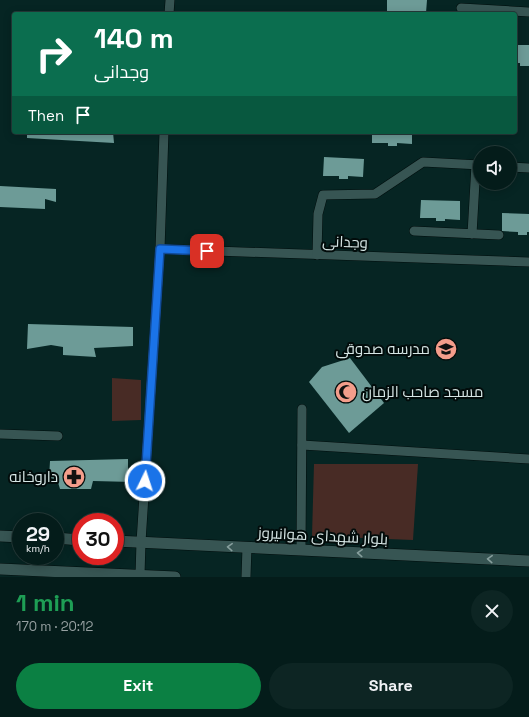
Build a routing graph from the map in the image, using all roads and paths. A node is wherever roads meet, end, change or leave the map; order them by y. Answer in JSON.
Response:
{"nodes":[{"id":1,"x":170,"y":0,"type":"edge"},
{"id":2,"x":461,"y":8,"type":"dead end"},
{"id":3,"x":169,"y":12,"type":"edge"},
{"id":4,"x":480,"y":12,"type":"edge"},
{"id":5,"x":529,"y":12,"type":"edge"},
{"id":6,"x":164,"y":134,"type":"edge"},
{"id":7,"x":473,"y":165,"type":"edge"},
{"id":8,"x":517,"y":167,"type":"edge"},
{"id":9,"x":529,"y":168,"type":"edge"},
{"id":10,"x":476,"y":190,"type":"edge"},
{"id":11,"x":414,"y":231,"type":"dead end"},
{"id":12,"x":472,"y":234,"type":"junction"},
{"id":13,"x":499,"y":235,"type":"dead end"},
{"id":14,"x":160,"y":249,"type":"junction"},
{"id":15,"x":317,"y":255,"type":"junction"},
{"id":16,"x":529,"y":262,"type":"edge"},
{"id":17,"x":302,"y":409,"type":"dead end"},
{"id":18,"x":0,"y":434,"type":"edge"},
{"id":19,"x":58,"y":436,"type":"dead end"},
{"id":20,"x":302,"y":445,"type":"junction"},
{"id":21,"x":529,"y":459,"type":"edge"},
{"id":22,"x":0,"y":536,"type":"edge"},
{"id":23,"x":12,"y":537,"type":"edge"},
{"id":24,"x":124,"y":541,"type":"edge"},
{"id":25,"x":141,"y":542,"type":"junction"},
{"id":26,"x":247,"y":547,"type":"junction"},
{"id":27,"x":302,"y":550,"type":"junction"},
{"id":28,"x":529,"y":561,"type":"edge"},
{"id":29,"x":0,"y":569,"type":"edge"},
{"id":30,"x":140,"y":575,"type":"junction"},
{"id":31,"x":175,"y":577,"type":"edge"},
{"id":32,"x":246,"y":577,"type":"edge"}],
"edges":[{"from":1,"to":3,"type":"street"},
{"from":2,"to":4,"type":"street"},
{"from":4,"to":5,"type":"street"},
{"from":6,"to":14,"type":"street"},
{"from":7,"to":15,"type":"street"},
{"from":8,"to":9,"type":"street"},
{"from":10,"to":12,"type":"street"},
{"from":11,"to":12,"type":"street"},
{"from":12,"to":13,"type":"street"},
{"from":14,"to":15,"type":"street","name":"وجدانی"},
{"from":14,"to":25,"type":"street"},
{"from":15,"to":16,"type":"street","name":"وجدانی"},
{"from":17,"to":20,"type":"street"},
{"from":18,"to":19,"type":"street"},
{"from":20,"to":21,"type":"street"},
{"from":20,"to":27,"type":"street"},
{"from":22,"to":23,"type":"main road"},
{"from":24,"to":25,"type":"main road","name":"بلوار شهدای هوانیروز"},
{"from":26,"to":25,"type":"main road","name":"بلوار شهدای هوانیروز","one_way":true},
{"from":25,"to":30,"type":"street"},
{"from":26,"to":27,"type":"main road","name":"بلوار شهدای هوانیروز"},
{"from":26,"to":32,"type":"street"},
{"from":28,"to":27,"type":"main road","name":"بلوار شهدای هوانیروز","one_way":true},
{"from":29,"to":30,"type":"main road"},
{"from":30,"to":31,"type":"main road"}]}
